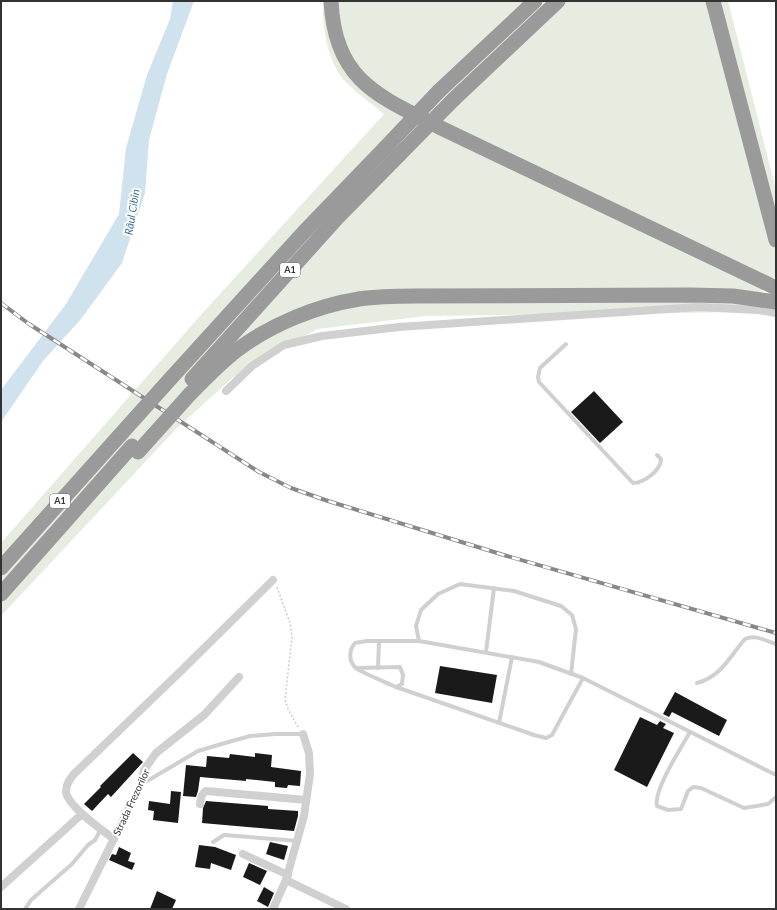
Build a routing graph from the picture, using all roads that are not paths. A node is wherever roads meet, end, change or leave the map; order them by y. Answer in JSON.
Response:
{"nodes":[{"id":1,"x":331,"y":1,"type":"edge"},
{"id":2,"x":523,"y":1,"type":"edge"},
{"id":3,"x":535,"y":1,"type":"edge"},
{"id":4,"x":558,"y":1,"type":"edge"},
{"id":5,"x":713,"y":1,"type":"edge"},
{"id":6,"x":436,"y":89,"type":"junction"},
{"id":7,"x":776,"y":240,"type":"edge"},
{"id":8,"x":776,"y":288,"type":"edge"},
{"id":9,"x":776,"y":302,"type":"edge"},
{"id":10,"x":776,"y":313,"type":"edge"},
{"id":11,"x":566,"y":344,"type":"dead end"},
{"id":12,"x":226,"y":390,"type":"dead end"},
{"id":13,"x":187,"y":391,"type":"junction"},
{"id":14,"x":117,"y":433,"type":"junction"},
{"id":15,"x":657,"y":455,"type":"dead end"},
{"id":16,"x":1,"y":562,"type":"edge"},
{"id":17,"x":1,"y":568,"type":"edge"},
{"id":18,"x":273,"y":580,"type":"road end"},
{"id":19,"x":494,"y":588,"type":"junction"},
{"id":20,"x":1,"y":594,"type":"edge"},
{"id":21,"x":379,"y":641,"type":"junction"},
{"id":22,"x":419,"y":641,"type":"junction"},
{"id":23,"x":776,"y":644,"type":"edge"},
{"id":24,"x":486,"y":652,"type":"junction"},
{"id":25,"x":512,"y":657,"type":"junction"},
{"id":26,"x":356,"y":668,"type":"junction"},
{"id":27,"x":378,"y":668,"type":"junction"},
{"id":28,"x":571,"y":674,"type":"junction"},
{"id":29,"x":239,"y":677,"type":"dead end"},
{"id":30,"x":583,"y":678,"type":"junction"},
{"id":31,"x":697,"y":683,"type":"dead end"},
{"id":32,"x":396,"y":687,"type":"junction"},
{"id":33,"x":499,"y":723,"type":"junction"},
{"id":34,"x":690,"y":732,"type":"junction"},
{"id":35,"x":304,"y":734,"type":"joint"},
{"id":36,"x":776,"y":775,"type":"edge"},
{"id":37,"x":141,"y":784,"type":"junction"},
{"id":38,"x":776,"y":797,"type":"edge"},
{"id":39,"x":306,"y":800,"type":"junction"},
{"id":40,"x":200,"y":804,"type":"dead end"},
{"id":41,"x":82,"y":814,"type":"junction"},
{"id":42,"x":101,"y":829,"type":"junction"},
{"id":43,"x":114,"y":840,"type":"junction"},
{"id":44,"x":298,"y":841,"type":"junction"},
{"id":45,"x":213,"y":842,"type":"dead end"},
{"id":46,"x":243,"y":854,"type":"dead end"},
{"id":47,"x":287,"y":878,"type":"junction"},
{"id":48,"x":1,"y":887,"type":"edge"},
{"id":49,"x":25,"y":909,"type":"edge"},
{"id":50,"x":79,"y":909,"type":"edge"},
{"id":51,"x":273,"y":909,"type":"edge"},
{"id":52,"x":346,"y":909,"type":"edge"}],
"edges":[{"from":1,"to":8,"type":"highway"},
{"from":2,"to":6,"type":"highway"},
{"from":3,"to":6,"type":"highway","number":"A1"},
{"from":4,"to":13,"type":"highway","number":"A1","bridge":true},
{"from":5,"to":7,"type":"highway"},
{"from":6,"to":14,"type":"highway","number":"A1","bridge":true},
{"from":9,"to":13,"type":"highway"},
{"from":10,"to":12,"type":"street"},
{"from":11,"to":15,"type":"lane"},
{"from":13,"to":20,"type":"highway","number":"A1"},
{"from":14,"to":16,"type":"highway"},
{"from":14,"to":17,"type":"highway","number":"A1"},
{"from":18,"to":41,"type":"street"},
{"from":19,"to":22,"type":"lane"},
{"from":19,"to":24,"type":"lane"},
{"from":19,"to":28,"type":"lane"},
{"from":21,"to":22,"type":"lane"},
{"from":21,"to":26,"type":"lane"},
{"from":21,"to":27,"type":"lane"},
{"from":22,"to":24,"type":"lane"},
{"from":23,"to":31,"type":"lane"},
{"from":24,"to":25,"type":"lane"},
{"from":25,"to":28,"type":"lane"},
{"from":25,"to":33,"type":"lane"},
{"from":26,"to":27,"type":"lane"},
{"from":26,"to":32,"type":"lane"},
{"from":27,"to":32,"type":"lane"},
{"from":28,"to":30,"type":"lane"},
{"from":29,"to":37,"type":"street","name":"Strada Frezorilor"},
{"from":30,"to":33,"type":"lane"},
{"from":30,"to":34,"type":"lane"},
{"from":32,"to":33,"type":"lane"},
{"from":34,"to":36,"type":"lane"},
{"from":34,"to":38,"type":"lane"},
{"from":35,"to":37,"type":"lane"},
{"from":35,"to":39,"type":"street"},
{"from":37,"to":43,"type":"street","name":"Strada Frezorilor"},
{"from":39,"to":40,"type":"street"},
{"from":39,"to":44,"type":"street"},
{"from":41,"to":42,"type":"street"},
{"from":41,"to":48,"type":"street"},
{"from":42,"to":43,"type":"street"},
{"from":42,"to":49,"type":"lane"},
{"from":43,"to":50,"type":"street","name":"Strada Frezorilor"},
{"from":44,"to":45,"type":"lane"},
{"from":44,"to":47,"type":"street"},
{"from":46,"to":47,"type":"street"},
{"from":47,"to":51,"type":"street"},
{"from":47,"to":52,"type":"street"}]}
